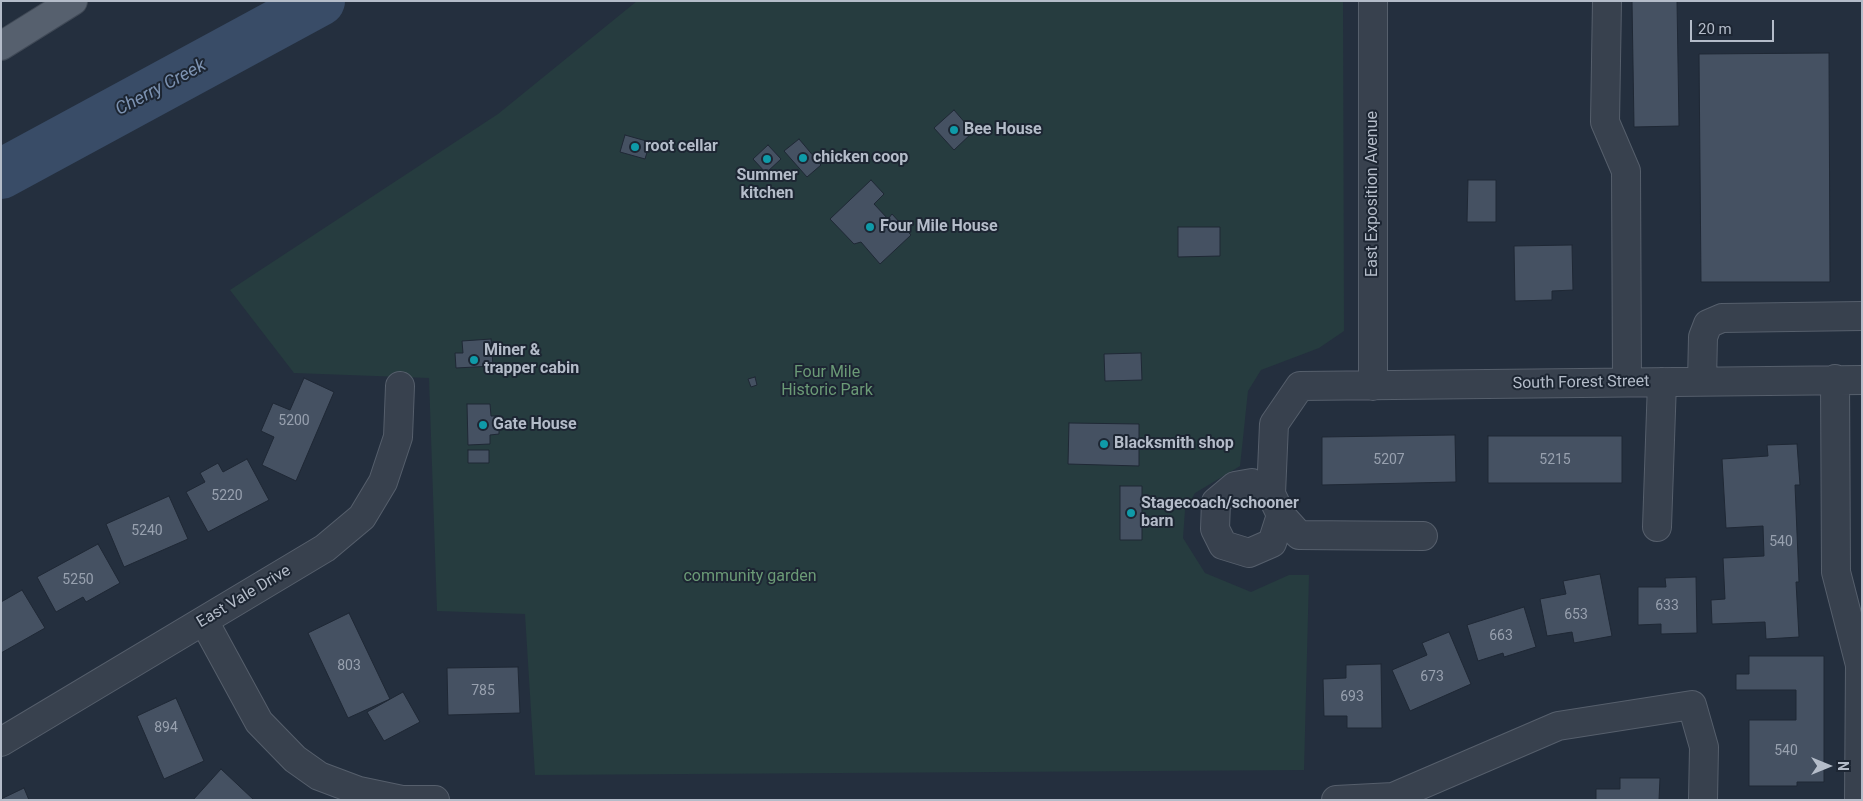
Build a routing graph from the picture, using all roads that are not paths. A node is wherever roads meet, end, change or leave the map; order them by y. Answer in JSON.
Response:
{"nodes":[{"id":1,"x":73,"y":1,"type":"edge"},
{"id":2,"x":1373,"y":1,"type":"edge"},
{"id":3,"x":1607,"y":1,"type":"edge"},
{"id":4,"x":1,"y":46,"type":"edge"},
{"id":5,"x":1862,"y":316,"type":"edge"},
{"id":6,"x":1835,"y":379,"type":"junction"},
{"id":7,"x":1862,"y":380,"type":"edge"},
{"id":8,"x":1702,"y":381,"type":"junction"},
{"id":9,"x":1626,"y":382,"type":"junction"},
{"id":10,"x":1662,"y":382,"type":"junction"},
{"id":11,"x":400,"y":386,"type":"dead end"},
{"id":12,"x":1373,"y":386,"type":"junction"},
{"id":13,"x":1657,"y":527,"type":"dead end"},
{"id":14,"x":1423,"y":536,"type":"dead end"},
{"id":15,"x":1852,"y":592,"type":"edge"},
{"id":16,"x":204,"y":621,"type":"junction"},
{"id":17,"x":1,"y":742,"type":"edge"},
{"id":18,"x":1861,"y":766,"type":"edge"},
{"id":19,"x":435,"y":800,"type":"edge"},
{"id":20,"x":1336,"y":800,"type":"edge"},
{"id":21,"x":1703,"y":800,"type":"edge"},
{"id":22,"x":1859,"y":800,"type":"edge"}],
"edges":[{"from":1,"to":4,"type":"main road"},
{"from":2,"to":12,"type":"street","name":"East Exposition Avenue"},
{"from":3,"to":9,"type":"street"},
{"from":5,"to":8,"type":"street"},
{"from":6,"to":7,"type":"street","name":"South Forest Street"},
{"from":6,"to":8,"type":"street","name":"South Forest Street"},
{"from":6,"to":15,"type":"street"},
{"from":8,"to":10,"type":"street","name":"South Forest Street"},
{"from":9,"to":10,"type":"street","name":"South Forest Street"},
{"from":9,"to":12,"type":"street","name":"South Forest Street"},
{"from":10,"to":13,"type":"street"},
{"from":11,"to":16,"type":"street","name":"East Vale Drive"},
{"from":12,"to":14,"type":"street","name":"South Forest Street"},
{"from":15,"to":18,"type":"street"},
{"from":16,"to":17,"type":"street","name":"East Vale Drive"},
{"from":16,"to":19,"type":"street"},
{"from":18,"to":22,"type":"street"},
{"from":20,"to":21,"type":"street"}]}
